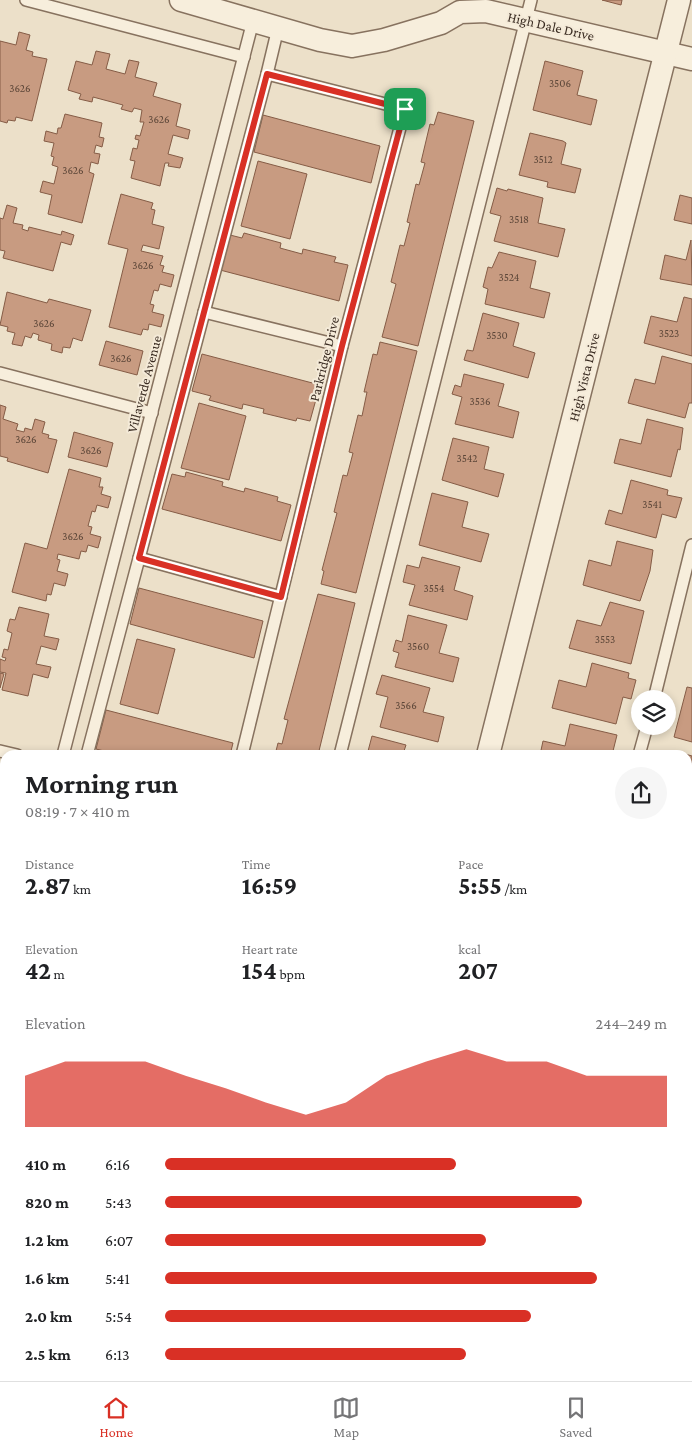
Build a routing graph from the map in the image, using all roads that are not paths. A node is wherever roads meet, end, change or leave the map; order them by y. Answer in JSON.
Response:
{"nodes":[{"id":1,"x":26,"y":0,"type":"edge"},
{"id":2,"x":181,"y":0,"type":"edge"},
{"id":3,"x":679,"y":0,"type":"edge"},
{"id":4,"x":529,"y":10,"type":"edge"},
{"id":5,"x":254,"y":21,"type":"junction"},
{"id":6,"x":278,"y":28,"type":"junction"},
{"id":7,"x":666,"y":53,"type":"junction"},
{"id":8,"x":244,"y":57,"type":"junction"},
{"id":9,"x":692,"y":59,"type":"edge"},
{"id":10,"x":267,"y":74,"type":"junction"},
{"id":11,"x":204,"y":312,"type":"junction"},
{"id":12,"x":342,"y":346,"type":"junction"},
{"id":13,"x":0,"y":373,"type":"edge"},
{"id":14,"x":152,"y":412,"type":"junction"},
{"id":15,"x":692,"y":545,"type":"edge"},
{"id":16,"x":139,"y":558,"type":"junction"},
{"id":17,"x":281,"y":597,"type":"junction"},
{"id":18,"x":656,"y":690,"type":"edge"},
{"id":19,"x":645,"y":735,"type":"edge"},
{"id":20,"x":64,"y":750,"type":"edge"},
{"id":21,"x":88,"y":750,"type":"edge"},
{"id":22,"x":243,"y":750,"type":"edge"},
{"id":23,"x":341,"y":750,"type":"edge"},
{"id":24,"x":489,"y":750,"type":"edge"},
{"id":25,"x":641,"y":750,"type":"edge"}],
"edges":[{"from":1,"to":8,"type":"lane"},
{"from":2,"to":5,"type":"street","name":"High Dale Drive"},
{"from":3,"to":7,"type":"street","name":"High Vista Drive"},
{"from":4,"to":6,"type":"street","name":"High Dale Drive"},
{"from":4,"to":7,"type":"street","name":"High Dale Drive"},
{"from":4,"to":23,"type":"lane"},
{"from":5,"to":6,"type":"street","name":"High Dale Drive"},
{"from":5,"to":8,"type":"lane","name":"Villaverde Avenue"},
{"from":6,"to":10,"type":"lane"},
{"from":7,"to":9,"type":"street","name":"High Dale Drive"},
{"from":7,"to":24,"type":"street","name":"High Vista Drive"},
{"from":8,"to":14,"type":"lane","name":"Villaverde Avenue"},
{"from":10,"to":11,"type":"lane"},
{"from":10,"to":12,"type":"lane","name":"Parkridge Drive"},
{"from":11,"to":12,"type":"lane"},
{"from":11,"to":16,"type":"lane"},
{"from":12,"to":17,"type":"lane","name":"Parkridge Drive"},
{"from":13,"to":14,"type":"lane"},
{"from":14,"to":20,"type":"lane","name":"Villaverde Avenue"},
{"from":15,"to":18,"type":"lane"},
{"from":16,"to":17,"type":"lane"},
{"from":16,"to":21,"type":"lane"},
{"from":17,"to":22,"type":"lane","name":"Parkridge Drive"},
{"from":19,"to":25,"type":"lane"}]}
